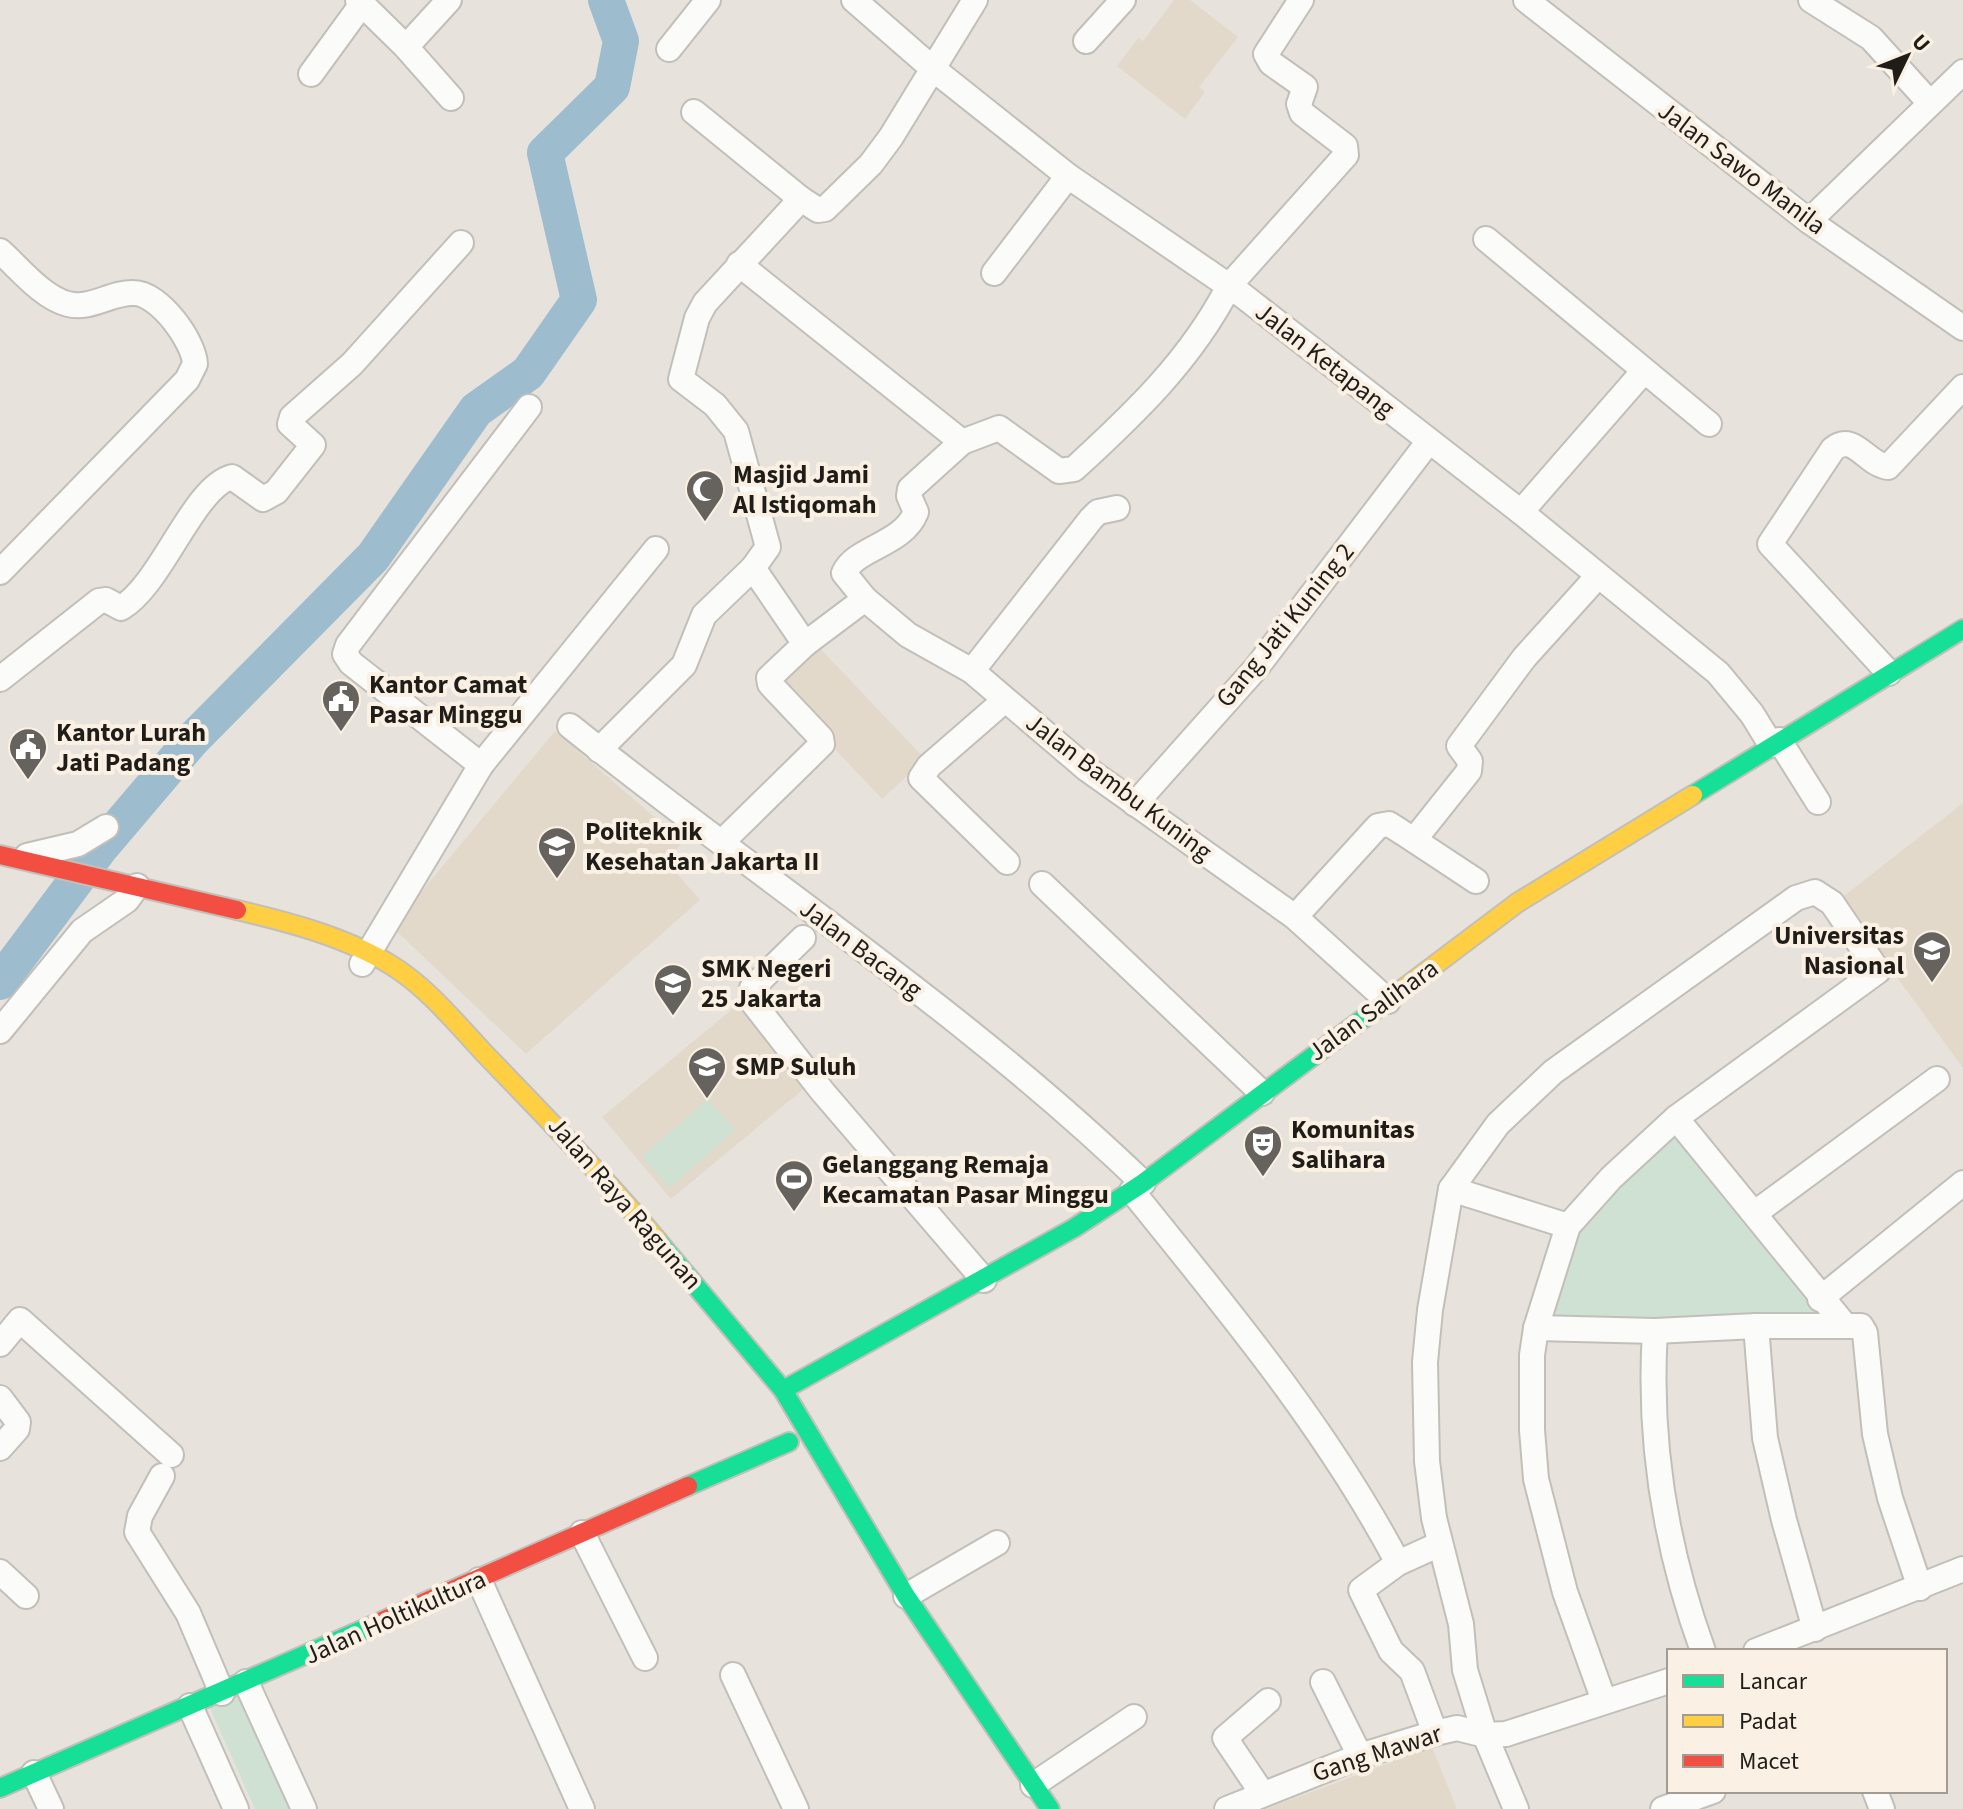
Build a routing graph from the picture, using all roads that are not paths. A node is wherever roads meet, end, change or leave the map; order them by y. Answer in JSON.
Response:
{"nodes":[{"id":1,"x":449,"y":0,"type":"edge"},
{"id":2,"x":708,"y":0,"type":"edge"},
{"id":3,"x":854,"y":0,"type":"edge"},
{"id":4,"x":975,"y":0,"type":"edge"},
{"id":5,"x":1123,"y":0,"type":"edge"},
{"id":6,"x":1301,"y":0,"type":"edge"},
{"id":7,"x":1526,"y":0,"type":"edge"},
{"id":8,"x":1811,"y":0,"type":"edge"},
{"id":9,"x":360,"y":2,"type":"edge"},
{"id":10,"x":1086,"y":41,"type":"dead end"},
{"id":11,"x":406,"y":47,"type":"junction"},
{"id":12,"x":669,"y":49,"type":"dead end"},
{"id":13,"x":932,"y":68,"type":"junction"},
{"id":14,"x":1963,"y":72,"type":"edge"},
{"id":15,"x":311,"y":74,"type":"dead end"},
{"id":16,"x":451,"y":98,"type":"dead end"},
{"id":17,"x":1930,"y":103,"type":"junction"},
{"id":18,"x":694,"y":112,"type":"dead end"},
{"id":19,"x":1068,"y":176,"type":"junction"},
{"id":20,"x":801,"y":199,"type":"junction"},
{"id":21,"x":1809,"y":221,"type":"junction"},
{"id":22,"x":1486,"y":239,"type":"dead end"},
{"id":23,"x":461,"y":243,"type":"dead end"},
{"id":24,"x":0,"y":251,"type":"edge"},
{"id":25,"x":739,"y":264,"type":"junction"},
{"id":26,"x":994,"y":273,"type":"dead end"},
{"id":27,"x":1229,"y":286,"type":"junction"},
{"id":28,"x":1963,"y":328,"type":"edge"},
{"id":29,"x":1643,"y":372,"type":"junction"},
{"id":30,"x":1963,"y":387,"type":"edge"},
{"id":31,"x":529,"y":407,"type":"dead end"},
{"id":32,"x":1709,"y":424,"type":"dead end"},
{"id":33,"x":1429,"y":441,"type":"junction"},
{"id":34,"x":962,"y":442,"type":"junction"},
{"id":35,"x":1117,"y":508,"type":"dead end"},
{"id":36,"x":1521,"y":512,"type":"junction"},
{"id":37,"x":656,"y":549,"type":"dead end"},
{"id":38,"x":753,"y":568,"type":"junction"},
{"id":39,"x":0,"y":572,"type":"edge"},
{"id":40,"x":1598,"y":576,"type":"junction"},
{"id":41,"x":865,"y":599,"type":"junction"},
{"id":42,"x":1963,"y":629,"type":"edge"},
{"id":43,"x":805,"y":644,"type":"junction"},
{"id":44,"x":972,"y":671,"type":"junction"},
{"id":45,"x":1889,"y":673,"type":"junction"},
{"id":46,"x":0,"y":679,"type":"edge"},
{"id":47,"x":1005,"y":700,"type":"junction"},
{"id":48,"x":570,"y":726,"type":"dead end"},
{"id":49,"x":1775,"y":743,"type":"junction"},
{"id":50,"x":599,"y":750,"type":"junction"},
{"id":51,"x":481,"y":765,"type":"junction"},
{"id":52,"x":1818,"y":802,"type":"dead end"},
{"id":53,"x":1135,"y":804,"type":"junction"},
{"id":54,"x":106,"y":827,"type":"dead end"},
{"id":55,"x":1414,"y":840,"type":"junction"},
{"id":56,"x":723,"y":841,"type":"junction"},
{"id":57,"x":1007,"y":862,"type":"dead end"},
{"id":58,"x":16,"y":865,"type":"edge"},
{"id":59,"x":1476,"y":881,"type":"dead end"},
{"id":60,"x":1042,"y":884,"type":"dead end"},
{"id":61,"x":119,"y":890,"type":"junction"},
{"id":62,"x":1295,"y":917,"type":"junction"},
{"id":63,"x":803,"y":938,"type":"dead end"},
{"id":64,"x":365,"y":959,"type":"junction"},
{"id":65,"x":406,"y":1000,"type":"dead end"},
{"id":66,"x":1388,"y":1001,"type":"junction"},
{"id":67,"x":0,"y":1031,"type":"edge"},
{"id":68,"x":438,"y":1031,"type":"dead end"},
{"id":69,"x":1937,"y":1079,"type":"dead end"},
{"id":70,"x":1262,"y":1093,"type":"junction"},
{"id":71,"x":1676,"y":1118,"type":"junction"},
{"id":72,"x":549,"y":1148,"type":"dead end"},
{"id":73,"x":1963,"y":1183,"type":"edge"},
{"id":74,"x":1138,"y":1187,"type":"junction"},
{"id":75,"x":1451,"y":1189,"type":"junction"},
{"id":76,"x":1755,"y":1213,"type":"junction"},
{"id":77,"x":1568,"y":1226,"type":"junction"},
{"id":78,"x":984,"y":1280,"type":"junction"},
{"id":79,"x":1820,"y":1299,"type":"junction"},
{"id":80,"x":1843,"y":1323,"type":"junction"},
{"id":81,"x":1756,"y":1326,"type":"junction"},
{"id":82,"x":1536,"y":1328,"type":"junction"},
{"id":83,"x":1655,"y":1331,"type":"junction"},
{"id":84,"x":0,"y":1344,"type":"edge"},
{"id":85,"x":783,"y":1390,"type":"junction"},
{"id":86,"x":0,"y":1398,"type":"edge"},
{"id":87,"x":789,"y":1442,"type":"dead end"},
{"id":88,"x":0,"y":1448,"type":"edge"},
{"id":89,"x":582,"y":1533,"type":"junction"},
{"id":90,"x":997,"y":1543,"type":"dead end"},
{"id":91,"x":1440,"y":1544,"type":"junction"},
{"id":92,"x":1398,"y":1563,"type":"junction"},
{"id":93,"x":1963,"y":1569,"type":"edge"},
{"id":94,"x":0,"y":1572,"type":"edge"},
{"id":95,"x":479,"y":1580,"type":"junction"},
{"id":96,"x":1920,"y":1588,"type":"junction"},
{"id":97,"x":26,"y":1596,"type":"dead end"},
{"id":98,"x":906,"y":1596,"type":"junction"},
{"id":99,"x":1815,"y":1629,"type":"junction"},
{"id":100,"x":1702,"y":1649,"type":"edge"},
{"id":101,"x":1761,"y":1649,"type":"edge"},
{"id":102,"x":645,"y":1658,"type":"dead end"},
{"id":103,"x":733,"y":1675,"type":"dead end"},
{"id":104,"x":246,"y":1682,"type":"junction"},
{"id":105,"x":1323,"y":1682,"type":"dead end"},
{"id":106,"x":1667,"y":1682,"type":"edge"},
{"id":107,"x":222,"y":1693,"type":"junction"},
{"id":108,"x":1268,"y":1701,"type":"dead end"},
{"id":109,"x":1604,"y":1701,"type":"junction"},
{"id":110,"x":190,"y":1706,"type":"junction"},
{"id":111,"x":1134,"y":1717,"type":"dead end"},
{"id":112,"x":1435,"y":1733,"type":"junction"},
{"id":113,"x":1485,"y":1735,"type":"junction"},
{"id":114,"x":1360,"y":1756,"type":"junction"},
{"id":115,"x":34,"y":1773,"type":"junction"},
{"id":116,"x":1033,"y":1785,"type":"junction"},
{"id":117,"x":0,"y":1788,"type":"edge"},
{"id":118,"x":1262,"y":1793,"type":"junction"},
{"id":119,"x":1707,"y":1793,"type":"edge"},
{"id":120,"x":51,"y":1809,"type":"edge"},
{"id":121,"x":236,"y":1809,"type":"edge"},
{"id":122,"x":304,"y":1809,"type":"edge"},
{"id":123,"x":582,"y":1809,"type":"edge"},
{"id":124,"x":796,"y":1809,"type":"edge"},
{"id":125,"x":1050,"y":1809,"type":"edge"},
{"id":126,"x":1227,"y":1809,"type":"edge"},
{"id":127,"x":1516,"y":1809,"type":"edge"},
{"id":128,"x":1663,"y":1809,"type":"edge"}],
"edges":[{"from":1,"to":11,"type":"street"},
{"from":2,"to":12,"type":"street"},
{"from":3,"to":13,"type":"street","name":"Jalan Ketapang"},
{"from":4,"to":13,"type":"street"},
{"from":5,"to":10,"type":"street"},
{"from":6,"to":27,"type":"street"},
{"from":7,"to":21,"type":"street","name":"Jalan Sawo Manila"},
{"from":8,"to":17,"type":"street"},
{"from":9,"to":11,"type":"street"},
{"from":9,"to":15,"type":"street"},
{"from":11,"to":16,"type":"street"},
{"from":13,"to":19,"type":"street","name":"Jalan Ketapang"},
{"from":13,"to":20,"type":"street"},
{"from":14,"to":17,"type":"street"},
{"from":17,"to":21,"type":"street"},
{"from":18,"to":20,"type":"street"},
{"from":19,"to":26,"type":"street"},
{"from":19,"to":27,"type":"street","name":"Jalan Ketapang"},
{"from":20,"to":25,"type":"street"},
{"from":21,"to":28,"type":"street","name":"Jalan Sawo Manila"},
{"from":22,"to":29,"type":"street"},
{"from":23,"to":46,"type":"street"},
{"from":24,"to":39,"type":"street"},
{"from":25,"to":34,"type":"street"},
{"from":25,"to":38,"type":"street"},
{"from":27,"to":33,"type":"street","name":"Jalan Ketapang"},
{"from":27,"to":34,"type":"street"},
{"from":29,"to":32,"type":"street"},
{"from":29,"to":36,"type":"street"},
{"from":30,"to":45,"type":"street"},
{"from":31,"to":51,"type":"street"},
{"from":33,"to":36,"type":"street","name":"Jalan Ketapang"},
{"from":33,"to":53,"type":"street","name":"Gang Jati Kuning 2"},
{"from":34,"to":41,"type":"street","name":"Jalan Bambu Kuning"},
{"from":35,"to":44,"type":"street"},
{"from":36,"to":40,"type":"street","name":"Jalan Ketapang"},
{"from":37,"to":51,"type":"street"},
{"from":38,"to":43,"type":"street"},
{"from":38,"to":50,"type":"street"},
{"from":40,"to":49,"type":"street","name":"Jalan Ketapang"},
{"from":40,"to":55,"type":"street"},
{"from":41,"to":43,"type":"street"},
{"from":41,"to":44,"type":"street","name":"Jalan Bambu Kuning"},
{"from":42,"to":45,"type":"street","name":"Jalan Salihara"},
{"from":43,"to":56,"type":"street"},
{"from":44,"to":47,"type":"street","name":"Jalan Bambu Kuning"},
{"from":45,"to":49,"type":"street","name":"Jalan Salihara"},
{"from":47,"to":53,"type":"street","name":"Jalan Bambu Kuning"},
{"from":47,"to":57,"type":"street"},
{"from":48,"to":50,"type":"street","name":"Jalan Bacang"},
{"from":49,"to":52,"type":"street","name":"Jalan Ketapang"},
{"from":49,"to":66,"type":"street","name":"Jalan Salihara"},
{"from":50,"to":56,"type":"street","name":"Jalan Bacang"},
{"from":51,"to":64,"type":"street"},
{"from":53,"to":62,"type":"street","name":"Jalan Bambu Kuning"},
{"from":54,"to":58,"type":"street"},
{"from":55,"to":59,"type":"street"},
{"from":55,"to":62,"type":"street"},
{"from":56,"to":74,"type":"street","name":"Jalan Bacang"},
{"from":58,"to":61,"type":"street","name":"Jalan Raya Ragunan"},
{"from":60,"to":70,"type":"street"},
{"from":61,"to":64,"type":"street","name":"Jalan Raya Ragunan"},
{"from":61,"to":67,"type":"street"},
{"from":62,"to":66,"type":"street","name":"Jalan Bambu Kuning"},
{"from":63,"to":78,"type":"street"},
{"from":64,"to":65,"type":"street","name":"Jalan Raya Ragunan"},
{"from":64,"to":85,"type":"street","name":"Jalan Raya Ragunan"},
{"from":66,"to":70,"type":"street","name":"Jalan Salihara"},
{"from":68,"to":72,"type":"street","name":"Jalan Raya Ragunan"},
{"from":69,"to":76,"type":"street"},
{"from":70,"to":74,"type":"street","name":"Jalan Salihara"},
{"from":71,"to":75,"type":"street"},
{"from":71,"to":76,"type":"street"},
{"from":71,"to":77,"type":"street"},
{"from":73,"to":79,"type":"street"},
{"from":74,"to":78,"type":"street","name":"Jalan Salihara"},
{"from":74,"to":92,"type":"street","name":"Jalan Bacang"},
{"from":75,"to":77,"type":"street"},
{"from":75,"to":91,"type":"street"},
{"from":76,"to":79,"type":"street"},
{"from":77,"to":82,"type":"street"},
{"from":78,"to":85,"type":"street","name":"Jalan Salihara"},
{"from":79,"to":80,"type":"street"},
{"from":80,"to":81,"type":"street"},
{"from":80,"to":96,"type":"street"},
{"from":81,"to":83,"type":"street"},
{"from":81,"to":99,"type":"street"},
{"from":82,"to":83,"type":"street"},
{"from":82,"to":109,"type":"street"},
{"from":83,"to":100,"type":"street"},
{"from":84,"to":107,"type":"street"},
{"from":85,"to":98,"type":"street","name":"Jalan Raya Ragunan"},
{"from":86,"to":88,"type":"street"},
{"from":87,"to":89,"type":"street","name":"Jalan Holtikultura"},
{"from":89,"to":95,"type":"street","name":"Jalan Holtikultura"},
{"from":89,"to":102,"type":"street"},
{"from":90,"to":98,"type":"street"},
{"from":91,"to":92,"type":"street"},
{"from":91,"to":113,"type":"street"},
{"from":92,"to":112,"type":"street"},
{"from":93,"to":96,"type":"street"},
{"from":94,"to":97,"type":"street"},
{"from":95,"to":104,"type":"street","name":"Jalan Holtikultura"},
{"from":95,"to":123,"type":"street"},
{"from":96,"to":99,"type":"street"},
{"from":98,"to":116,"type":"street","name":"Jalan Raya Ragunan"},
{"from":99,"to":101,"type":"street"},
{"from":103,"to":124,"type":"street"},
{"from":104,"to":107,"type":"street","name":"Jalan Holtikultura"},
{"from":104,"to":122,"type":"street"},
{"from":105,"to":114,"type":"street"},
{"from":106,"to":109,"type":"street","name":"Gang Mawar"},
{"from":107,"to":110,"type":"street","name":"Jalan Holtikultura"},
{"from":108,"to":118,"type":"street"},
{"from":109,"to":113,"type":"street","name":"Gang Mawar"},
{"from":110,"to":115,"type":"street","name":"Jalan Holtikultura"},
{"from":110,"to":121,"type":"street"},
{"from":111,"to":116,"type":"street"},
{"from":112,"to":113,"type":"street","name":"Gang Mawar"},
{"from":112,"to":114,"type":"street","name":"Gang Mawar"},
{"from":113,"to":127,"type":"street"},
{"from":114,"to":118,"type":"street","name":"Gang Mawar"},
{"from":115,"to":117,"type":"street","name":"Jalan Holtikultura"},
{"from":115,"to":120,"type":"street"},
{"from":116,"to":125,"type":"street","name":"Jalan Raya Ragunan"},
{"from":118,"to":126,"type":"street","name":"Gang Mawar"},
{"from":119,"to":128,"type":"street"}]}
